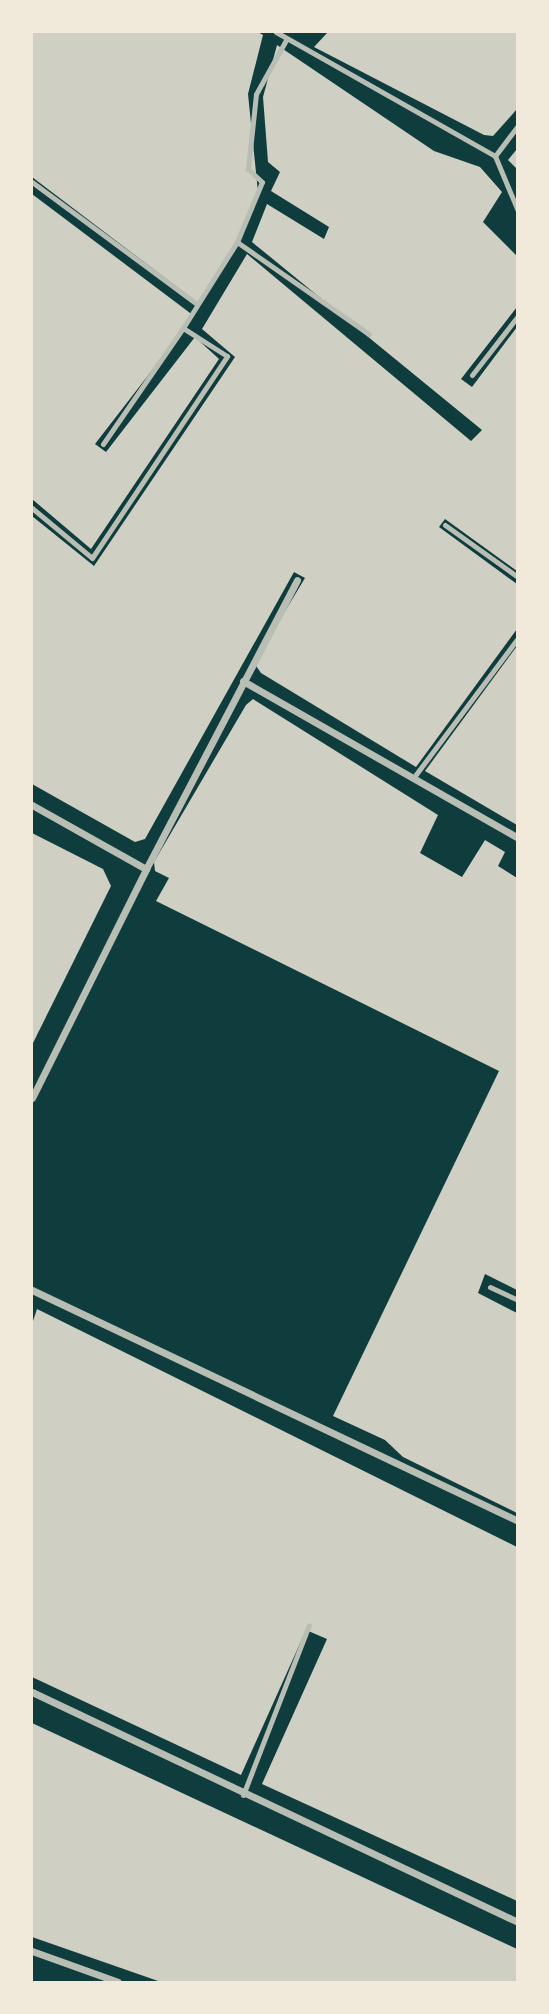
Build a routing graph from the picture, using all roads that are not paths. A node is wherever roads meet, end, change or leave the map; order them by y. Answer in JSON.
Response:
{"nodes":[{"id":1,"x":275,"y":32,"type":"edge"},
{"id":2,"x":286,"y":40,"type":"junction"},
{"id":3,"x":517,"y":126,"type":"edge"},
{"id":4,"x":495,"y":156,"type":"junction"},
{"id":5,"x":32,"y":182,"type":"edge"},
{"id":6,"x":517,"y":211,"type":"edge"},
{"id":7,"x":237,"y":242,"type":"junction"},
{"id":8,"x":197,"y":304,"type":"junction"},
{"id":9,"x":517,"y":316,"type":"edge"},
{"id":10,"x":183,"y":328,"type":"junction"},
{"id":11,"x":369,"y":334,"type":"dead end"},
{"id":12,"x":472,"y":375,"type":"dead end"},
{"id":13,"x":103,"y":444,"type":"dead end"},
{"id":14,"x":32,"y":508,"type":"edge"},
{"id":15,"x":445,"y":525,"type":"dead end"},
{"id":16,"x":517,"y":577,"type":"edge"},
{"id":17,"x":297,"y":580,"type":"dead end"},
{"id":18,"x":517,"y":638,"type":"edge"},
{"id":19,"x":243,"y":681,"type":"junction"},
{"id":20,"x":414,"y":777,"type":"junction"},
{"id":21,"x":32,"y":805,"type":"edge"},
{"id":22,"x":517,"y":838,"type":"edge"},
{"id":23,"x":146,"y":869,"type":"junction"},
{"id":24,"x":32,"y":1098,"type":"edge"},
{"id":25,"x":490,"y":1287,"type":"dead end"},
{"id":26,"x":32,"y":1290,"type":"edge"},
{"id":27,"x":517,"y":1300,"type":"edge"},
{"id":28,"x":517,"y":1521,"type":"edge"},
{"id":29,"x":309,"y":1625,"type":"dead end"},
{"id":30,"x":32,"y":1692,"type":"edge"},
{"id":31,"x":243,"y":1795,"type":"junction"},
{"id":32,"x":517,"y":1922,"type":"edge"},
{"id":33,"x":32,"y":1951,"type":"edge"},
{"id":34,"x":118,"y":1983,"type":"edge"}],
"edges":[{"from":1,"to":2,"type":"lane"},
{"from":2,"to":4,"type":"lane"},
{"from":2,"to":7,"type":"lane"},
{"from":3,"to":4,"type":"lane"},
{"from":4,"to":6,"type":"lane"},
{"from":5,"to":8,"type":"lane"},
{"from":7,"to":8,"type":"lane"},
{"from":7,"to":11,"type":"lane"},
{"from":8,"to":10,"type":"lane"},
{"from":9,"to":12,"type":"lane"},
{"from":10,"to":13,"type":"lane"},
{"from":10,"to":14,"type":"lane"},
{"from":15,"to":16,"type":"lane"},
{"from":17,"to":19,"type":"street"},
{"from":18,"to":20,"type":"lane"},
{"from":19,"to":20,"type":"street"},
{"from":19,"to":23,"type":"street"},
{"from":20,"to":22,"type":"street"},
{"from":21,"to":23,"type":"street"},
{"from":23,"to":24,"type":"street"},
{"from":25,"to":27,"type":"lane"},
{"from":26,"to":28,"type":"street"},
{"from":29,"to":31,"type":"lane"},
{"from":30,"to":31,"type":"street"},
{"from":31,"to":32,"type":"street"},
{"from":33,"to":34,"type":"street"}]}
